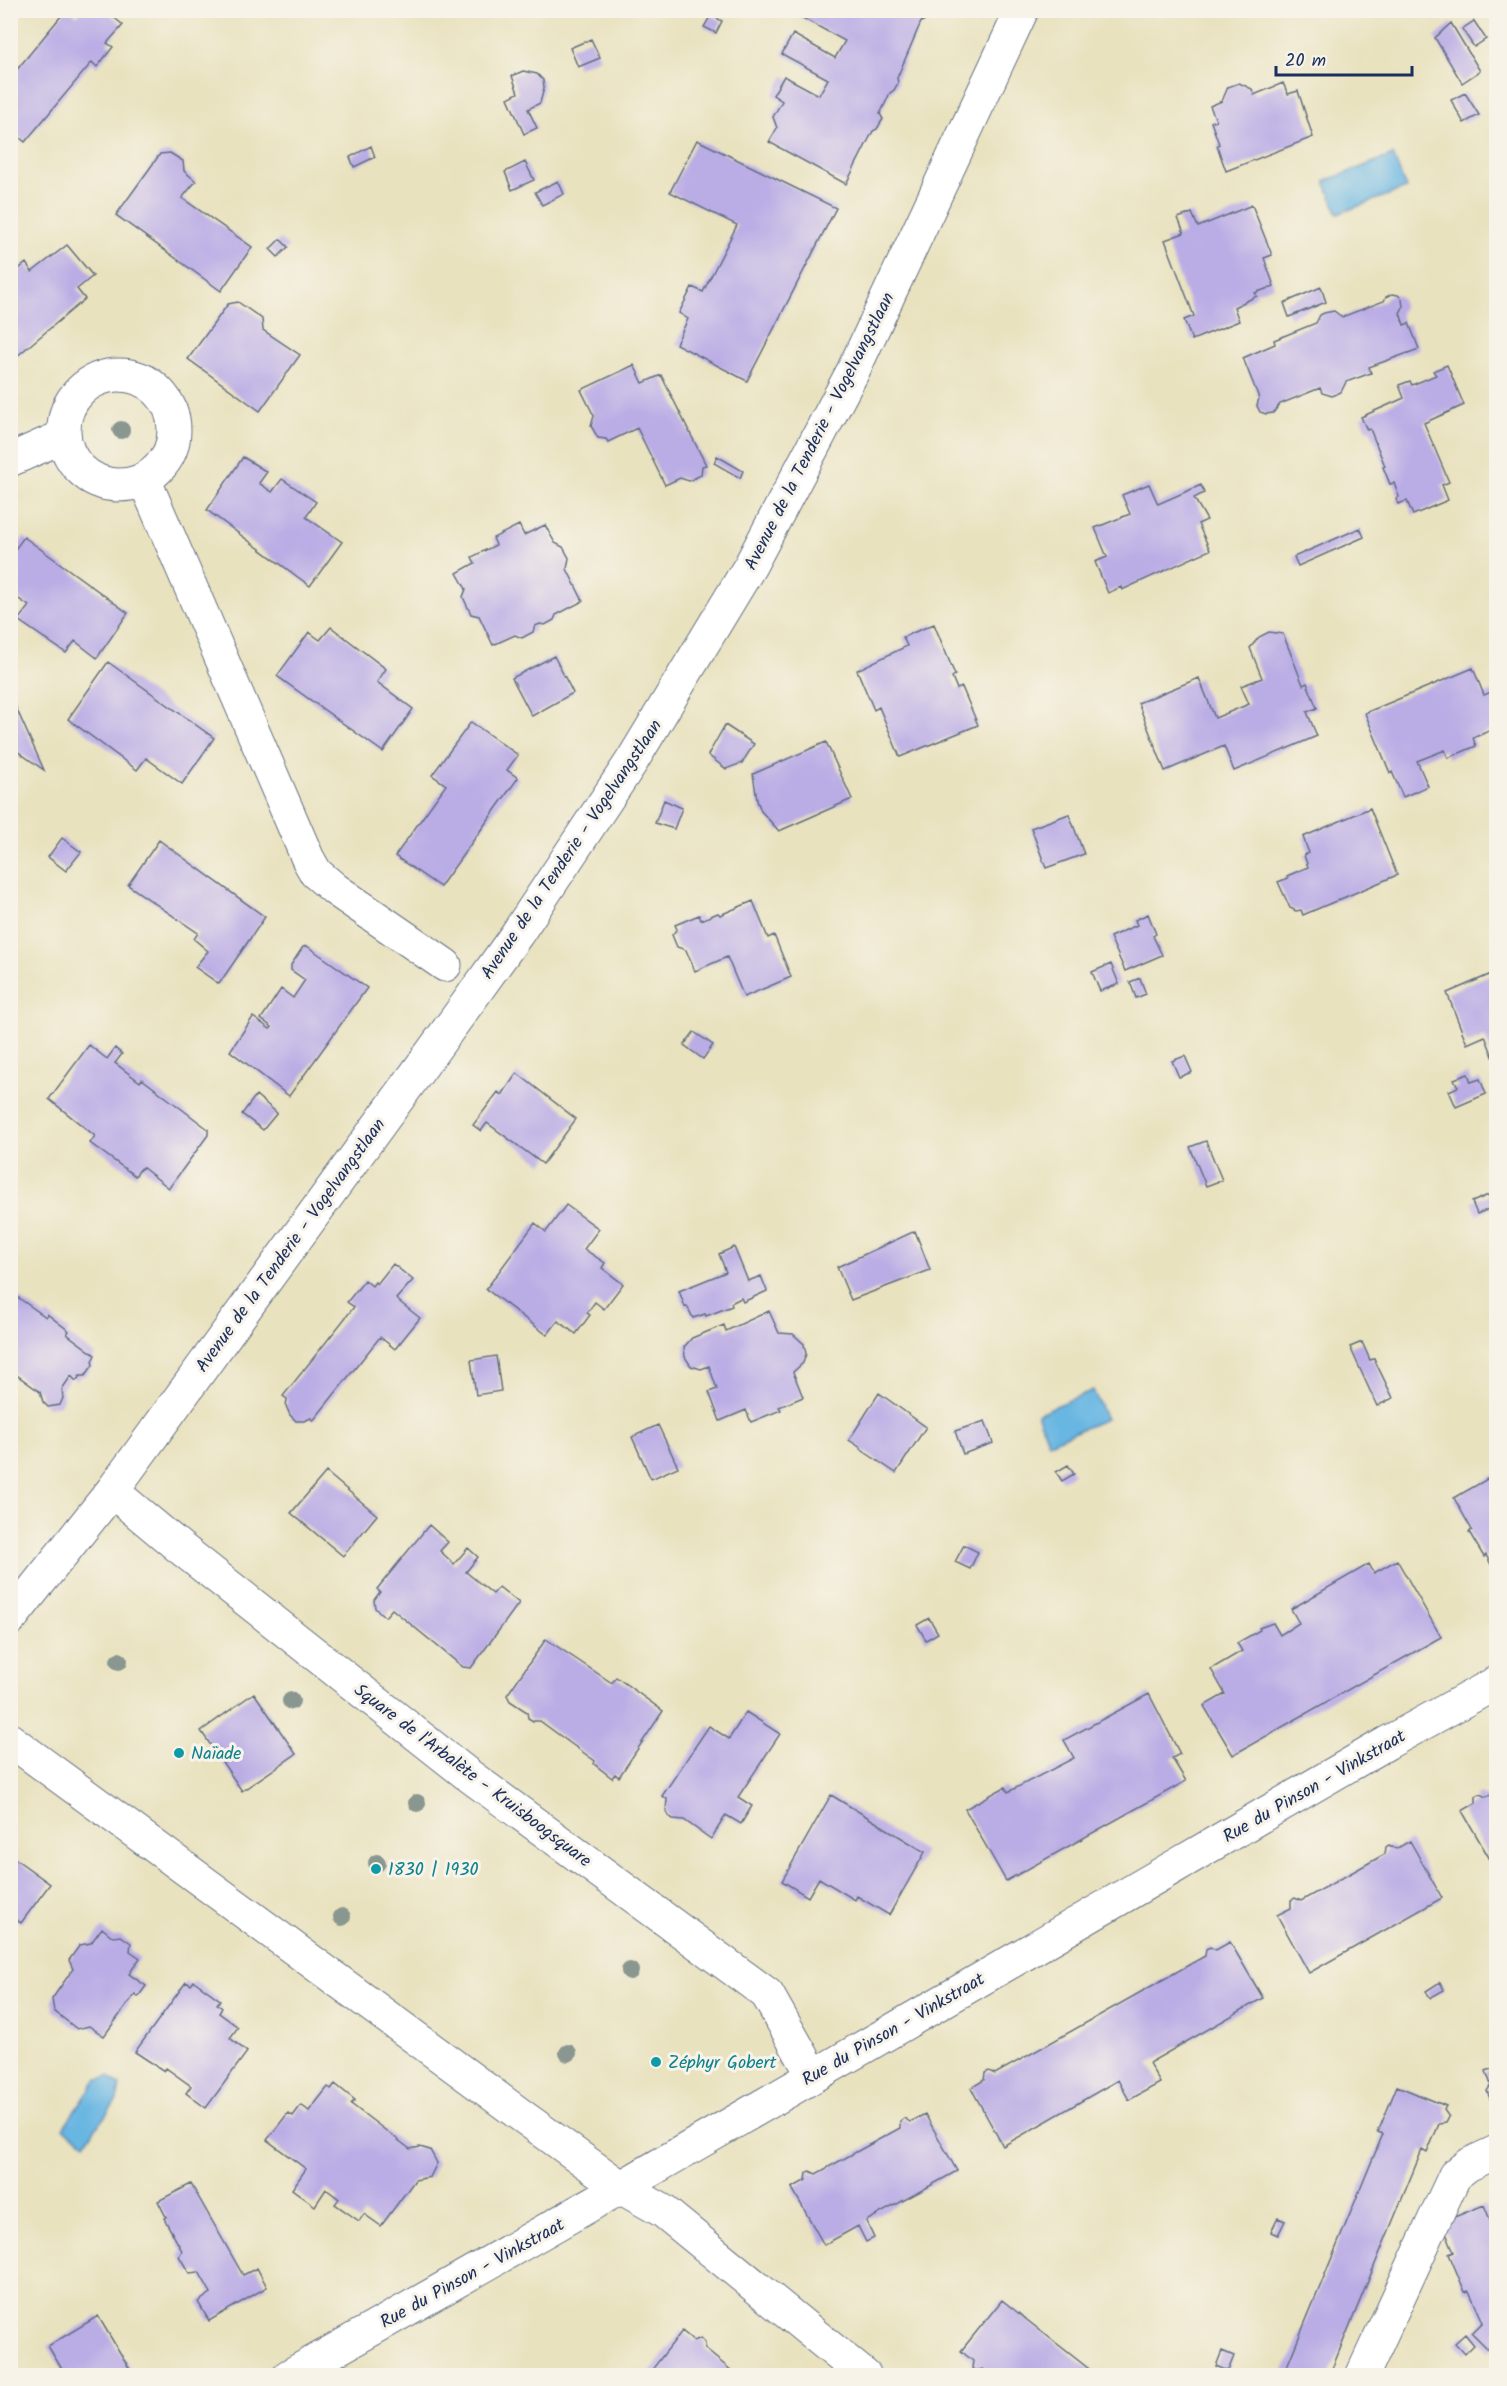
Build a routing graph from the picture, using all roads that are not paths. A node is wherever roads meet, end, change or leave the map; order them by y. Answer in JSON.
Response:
{"nodes":[{"id":1,"x":1022,"y":10,"type":"edge"},
{"id":2,"x":64,"y":436,"type":"junction"},
{"id":3,"x":10,"y":460,"type":"edge"},
{"id":4,"x":144,"y":479,"type":"junction"},
{"id":5,"x":445,"y":965,"type":"dead end"},
{"id":6,"x":112,"y":1491,"type":"junction"},
{"id":7,"x":10,"y":1619,"type":"edge"},
{"id":8,"x":1497,"y":1683,"type":"edge"},
{"id":9,"x":10,"y":1740,"type":"edge"},
{"id":10,"x":813,"y":2075,"type":"junction"},
{"id":11,"x":1497,"y":2152,"type":"edge"},
{"id":12,"x":622,"y":2188,"type":"junction"},
{"id":13,"x":289,"y":2376,"type":"edge"},
{"id":14,"x":865,"y":2376,"type":"edge"},
{"id":15,"x":1362,"y":2376,"type":"edge"}],
"edges":[{"from":1,"to":6,"type":"street","name":"Avenue de la Tenderie - Vogelvangstlaan"},
{"from":2,"to":3,"type":"street"},
{"from":2,"to":4,"type":"street"},
{"from":2,"to":4,"type":"street"},
{"from":4,"to":5,"type":"street"},
{"from":6,"to":7,"type":"street","name":"Avenue de la Tenderie - Vogelvangstlaan"},
{"from":6,"to":10,"type":"street","name":"Square de l'Arbalète - Kruisboogsquare"},
{"from":8,"to":10,"type":"street","name":"Rue du Pinson - Vinkstraat"},
{"from":9,"to":12,"type":"street"},
{"from":10,"to":12,"type":"street","name":"Rue du Pinson - Vinkstraat"},
{"from":11,"to":15,"type":"street"},
{"from":12,"to":13,"type":"street","name":"Rue du Pinson - Vinkstraat"},
{"from":12,"to":14,"type":"street"}]}
